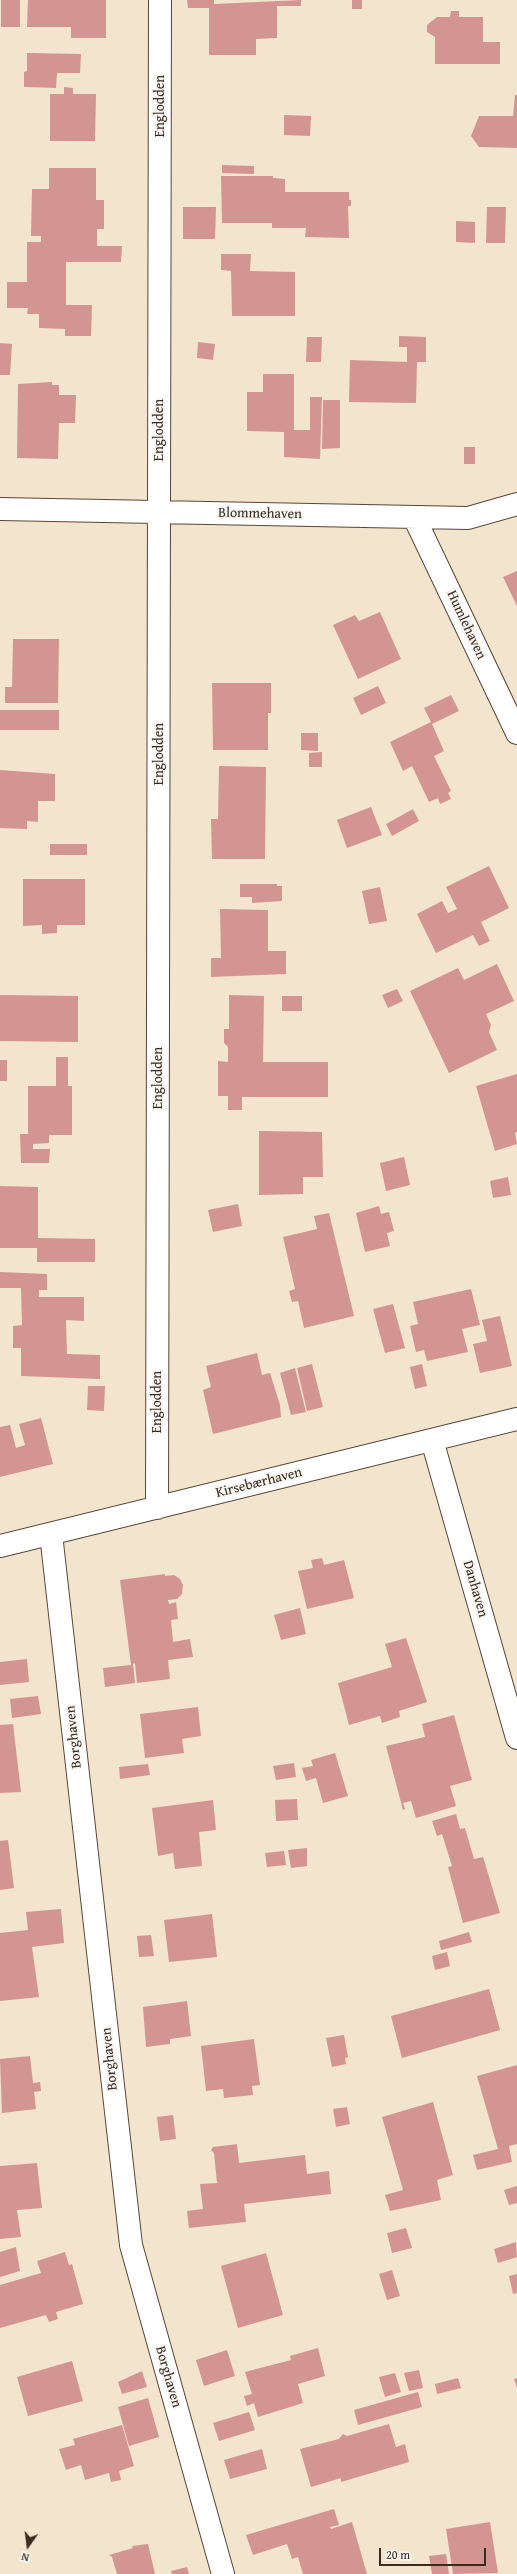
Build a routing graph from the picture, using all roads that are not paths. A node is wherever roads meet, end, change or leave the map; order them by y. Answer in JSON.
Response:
{"nodes":[{"id":1,"x":160,"y":0,"type":"edge"},
{"id":2,"x":517,"y":504,"type":"edge"},
{"id":3,"x":0,"y":509,"type":"edge"},
{"id":4,"x":159,"y":512,"type":"junction"},
{"id":5,"x":414,"y":517,"type":"junction"},
{"id":6,"x":517,"y":733,"type":"edge"},
{"id":7,"x":517,"y":1419,"type":"edge"},
{"id":8,"x":432,"y":1440,"type":"junction"},
{"id":9,"x":157,"y":1508,"type":"junction"},
{"id":10,"x":51,"y":1534,"type":"junction"},
{"id":11,"x":0,"y":1546,"type":"edge"},
{"id":12,"x":517,"y":1738,"type":"edge"},
{"id":13,"x":223,"y":2574,"type":"edge"}],
"edges":[{"from":1,"to":4,"type":"street","name":"Englodden"},
{"from":2,"to":5,"type":"street","name":"Blommehaven"},
{"from":3,"to":4,"type":"street","name":"Blommehaven"},
{"from":4,"to":5,"type":"street","name":"Blommehaven"},
{"from":4,"to":9,"type":"street","name":"Englodden"},
{"from":5,"to":6,"type":"street","name":"Humlehaven"},
{"from":7,"to":8,"type":"street","name":"Kirsebærhaven"},
{"from":8,"to":9,"type":"street","name":"Kirsebærhaven"},
{"from":8,"to":12,"type":"street","name":"Danhaven"},
{"from":9,"to":10,"type":"street","name":"Kirsebærhaven"},
{"from":10,"to":11,"type":"street","name":"Kirsebærhaven"},
{"from":10,"to":13,"type":"street","name":"Borghaven"}]}
